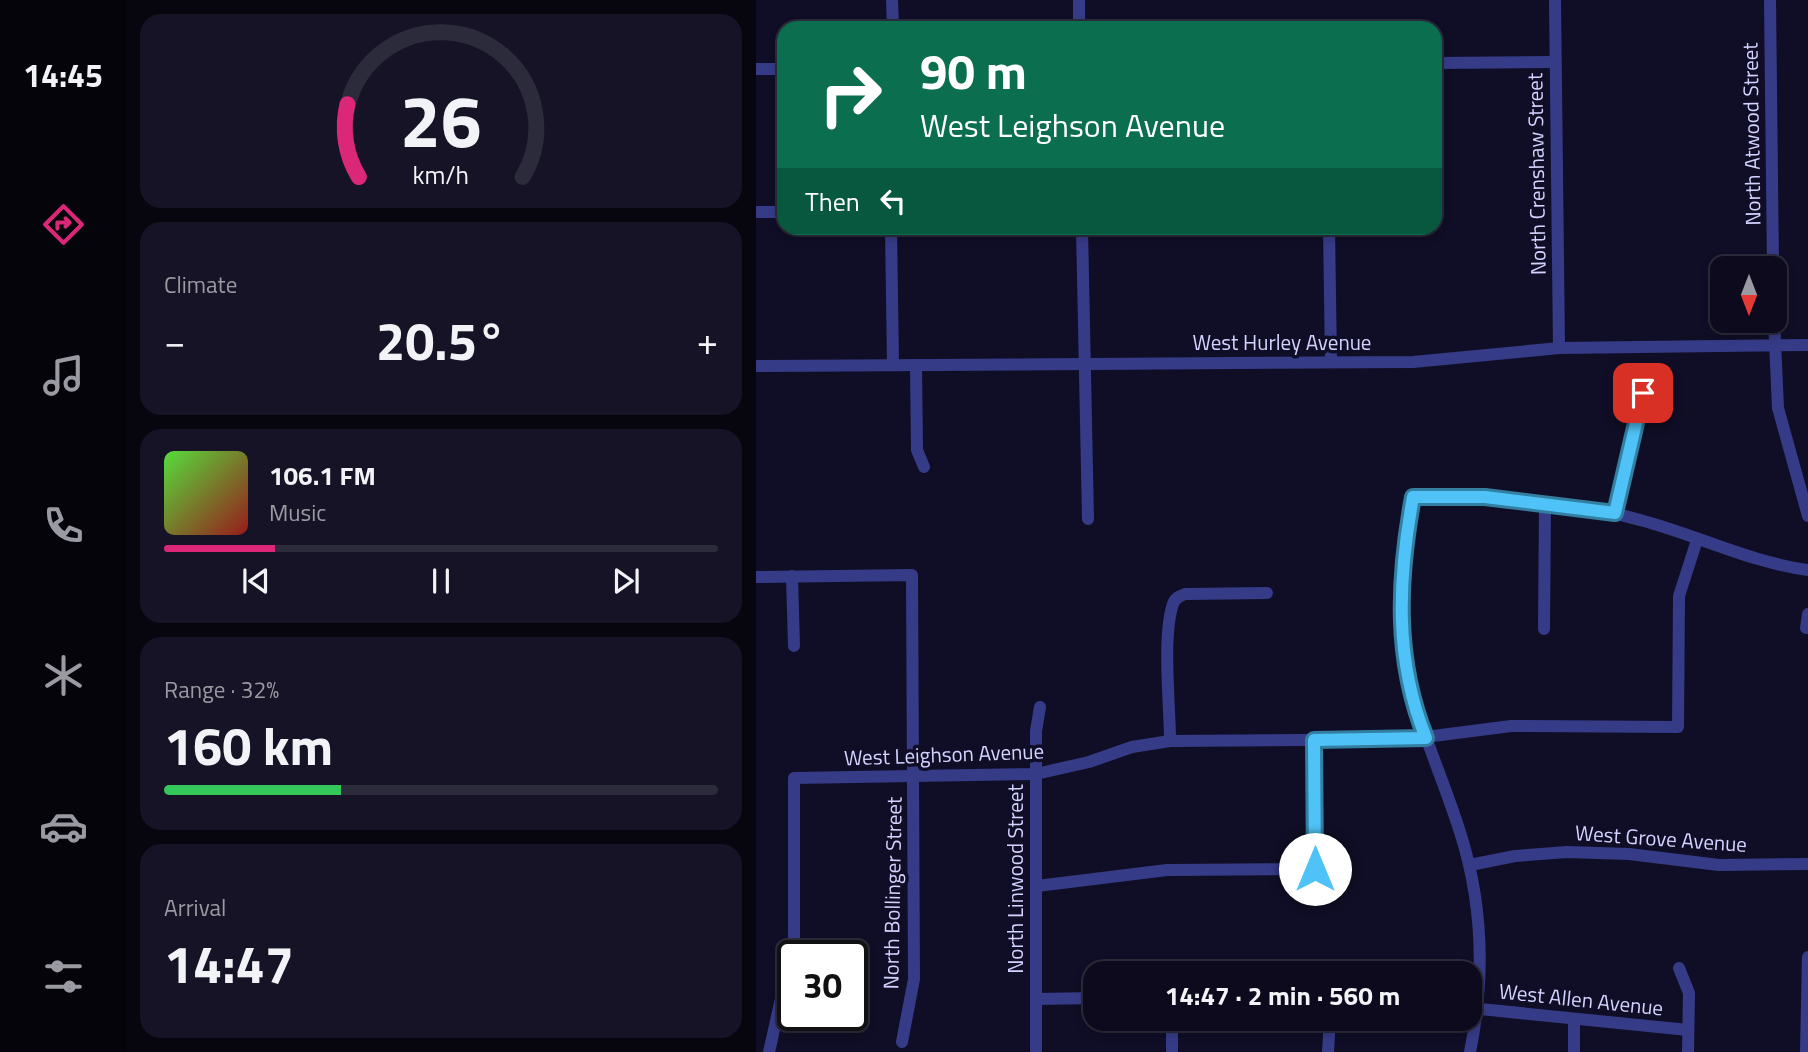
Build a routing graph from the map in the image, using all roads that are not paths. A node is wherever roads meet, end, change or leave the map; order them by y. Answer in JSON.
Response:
{"nodes":[{"id":1,"x":892,"y":0,"type":"edge"},
{"id":2,"x":1079,"y":0,"type":"edge"},
{"id":3,"x":1555,"y":0,"type":"edge"},
{"id":4,"x":1770,"y":0,"type":"edge"},
{"id":5,"x":892,"y":21,"type":"edge"},
{"id":6,"x":1079,"y":21,"type":"edge"},
{"id":7,"x":1555,"y":62,"type":"junction"},
{"id":8,"x":1442,"y":63,"type":"edge"},
{"id":9,"x":756,"y":68,"type":"edge"},
{"id":10,"x":777,"y":69,"type":"edge"},
{"id":11,"x":756,"y":212,"type":"edge"},
{"id":12,"x":777,"y":212,"type":"edge"},
{"id":13,"x":891,"y":235,"type":"edge"},
{"id":14,"x":1082,"y":235,"type":"edge"},
{"id":15,"x":1329,"y":235,"type":"edge"},
{"id":16,"x":1773,"y":256,"type":"edge"},
{"id":17,"x":1774,"y":333,"type":"edge"},
{"id":18,"x":1774,"y":345,"type":"junction"},
{"id":19,"x":1808,"y":345,"type":"edge"},
{"id":20,"x":1559,"y":348,"type":"junction"},
{"id":21,"x":1331,"y":362,"type":"junction"},
{"id":22,"x":1083,"y":364,"type":"junction"},
{"id":23,"x":893,"y":365,"type":"junction"},
{"id":24,"x":916,"y":365,"type":"junction"},
{"id":25,"x":756,"y":366,"type":"edge"},
{"id":26,"x":1643,"y":393,"type":"dead end"},
{"id":27,"x":924,"y":467,"type":"dead end"},
{"id":28,"x":1545,"y":503,"type":"junction"},
{"id":29,"x":1615,"y":513,"type":"junction"},
{"id":30,"x":1808,"y":516,"type":"edge"},
{"id":31,"x":1088,"y":519,"type":"dead end"},
{"id":32,"x":1697,"y":540,"type":"junction"},
{"id":33,"x":1808,"y":570,"type":"edge"},
{"id":34,"x":792,"y":576,"type":"junction"},
{"id":35,"x":756,"y":577,"type":"edge"},
{"id":36,"x":1267,"y":593,"type":"dead end"},
{"id":37,"x":1808,"y":614,"type":"edge"},
{"id":38,"x":1806,"y":628,"type":"dead end"},
{"id":39,"x":1544,"y":629,"type":"dead end"},
{"id":40,"x":794,"y":646,"type":"dead end"},
{"id":41,"x":1040,"y":706,"type":"dead end"},
{"id":42,"x":1426,"y":738,"type":"junction"},
{"id":43,"x":1314,"y":740,"type":"junction"},
{"id":44,"x":1170,"y":741,"type":"junction"},
{"id":45,"x":1036,"y":774,"type":"junction"},
{"id":46,"x":914,"y":776,"type":"junction"},
{"id":47,"x":1808,"y":864,"type":"edge"},
{"id":48,"x":1470,"y":865,"type":"junction"},
{"id":49,"x":1037,"y":886,"type":"junction"},
{"id":50,"x":1808,"y":957,"type":"edge"},
{"id":51,"x":1476,"y":961,"type":"edge"},
{"id":52,"x":1679,"y":968,"type":"dead end"},
{"id":53,"x":1083,"y":998,"type":"edge"},
{"id":54,"x":1036,"y":999,"type":"junction"},
{"id":55,"x":1482,"y":1010,"type":"edge"},
{"id":56,"x":1574,"y":1019,"type":"junction"},
{"id":57,"x":1688,"y":1030,"type":"junction"},
{"id":58,"x":1172,"y":1031,"type":"edge"},
{"id":59,"x":1329,"y":1031,"type":"edge"},
{"id":60,"x":1472,"y":1031,"type":"edge"},
{"id":61,"x":902,"y":1042,"type":"dead end"},
{"id":62,"x":769,"y":1052,"type":"edge"},
{"id":63,"x":1036,"y":1052,"type":"edge"},
{"id":64,"x":1172,"y":1052,"type":"edge"},
{"id":65,"x":1328,"y":1052,"type":"edge"},
{"id":66,"x":1470,"y":1052,"type":"edge"},
{"id":67,"x":1574,"y":1052,"type":"edge"},
{"id":68,"x":1688,"y":1052,"type":"edge"},
{"id":69,"x":1806,"y":1052,"type":"edge"}],
"edges":[{"from":1,"to":5,"type":"street"},
{"from":2,"to":6,"type":"street"},
{"from":3,"to":7,"type":"street","name":"North Crenshaw Street"},
{"from":4,"to":16,"type":"street","name":"North Atwood Street"},
{"from":7,"to":8,"type":"street"},
{"from":7,"to":20,"type":"street","name":"North Crenshaw Street"},
{"from":9,"to":10,"type":"street"},
{"from":11,"to":12,"type":"street"},
{"from":13,"to":23,"type":"street"},
{"from":14,"to":22,"type":"street"},
{"from":15,"to":21,"type":"street"},
{"from":17,"to":18,"type":"street"},
{"from":18,"to":19,"type":"street","name":"West Hurley Avenue"},
{"from":18,"to":20,"type":"street","name":"West Hurley Avenue"},
{"from":18,"to":30,"type":"street"},
{"from":20,"to":21,"type":"street","name":"West Hurley Avenue"},
{"from":21,"to":22,"type":"street","name":"West Hurley Avenue"},
{"from":22,"to":24,"type":"street","name":"West Hurley Avenue"},
{"from":22,"to":31,"type":"street"},
{"from":23,"to":24,"type":"street","name":"West Hurley Avenue"},
{"from":23,"to":25,"type":"street","name":"West Hurley Avenue"},
{"from":24,"to":27,"type":"street"},
{"from":26,"to":29,"type":"street"},
{"from":28,"to":29,"type":"street"},
{"from":28,"to":39,"type":"street"},
{"from":28,"to":42,"type":"street"},
{"from":29,"to":32,"type":"street"},
{"from":32,"to":33,"type":"street"},
{"from":32,"to":42,"type":"street","name":"West Leighson Avenue"},
{"from":34,"to":35,"type":"street"},
{"from":34,"to":40,"type":"street"},
{"from":34,"to":46,"type":"street","name":"North Bollinger Street"},
{"from":36,"to":44,"type":"street"},
{"from":37,"to":38,"type":"street"},
{"from":41,"to":45,"type":"street","name":"North Linwood Street"},
{"from":42,"to":43,"type":"street","name":"West Leighson Avenue"},
{"from":42,"to":48,"type":"street"},
{"from":43,"to":44,"type":"street","name":"West Leighson Avenue"},
{"from":43,"to":49,"type":"street"},
{"from":44,"to":45,"type":"street","name":"West Leighson Avenue"},
{"from":45,"to":46,"type":"street","name":"West Leighson Avenue"},
{"from":45,"to":49,"type":"street","name":"North Linwood Street"},
{"from":46,"to":61,"type":"street","name":"North Bollinger Street"},
{"from":46,"to":62,"type":"street","name":"West Leighson Avenue"},
{"from":47,"to":48,"type":"street","name":"West Grove Avenue"},
{"from":48,"to":51,"type":"street"},
{"from":49,"to":54,"type":"street","name":"North Linwood Street"},
{"from":50,"to":69,"type":"street"},
{"from":52,"to":57,"type":"street"},
{"from":53,"to":54,"type":"street"},
{"from":54,"to":63,"type":"street","name":"North Linwood Street"},
{"from":55,"to":56,"type":"street","name":"West Allen Avenue"},
{"from":56,"to":57,"type":"street","name":"West Allen Avenue"},
{"from":56,"to":67,"type":"street"},
{"from":57,"to":68,"type":"street"},
{"from":58,"to":64,"type":"street"},
{"from":59,"to":65,"type":"street"},
{"from":60,"to":66,"type":"street"}]}
